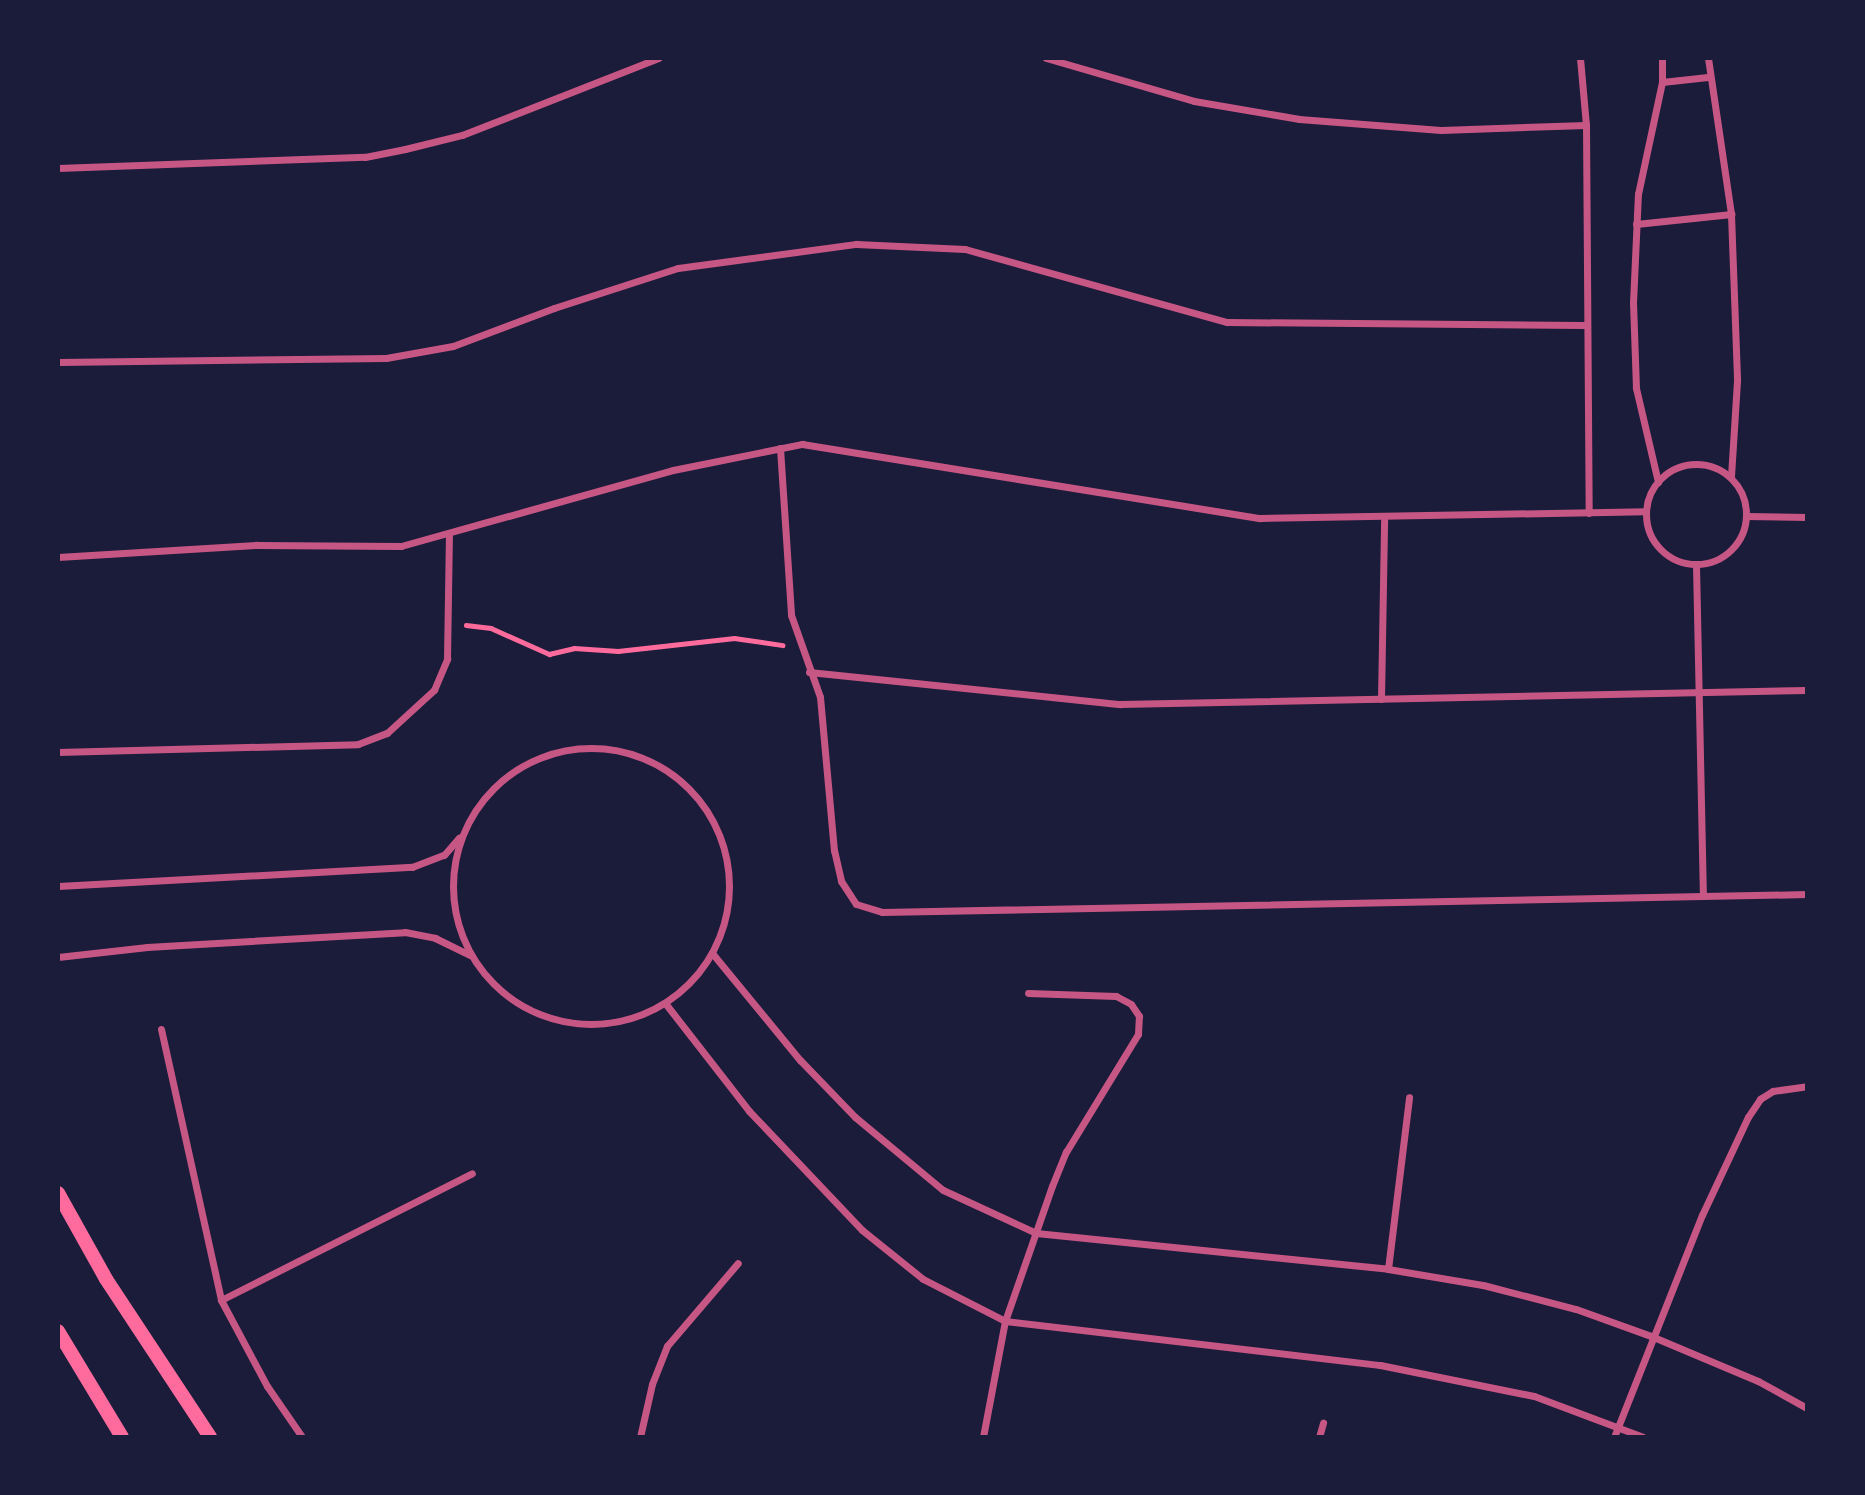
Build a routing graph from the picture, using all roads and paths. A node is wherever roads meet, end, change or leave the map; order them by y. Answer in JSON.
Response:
{"nodes":[{"id":1,"x":658,"y":58,"type":"edge"},
{"id":2,"x":1046,"y":58,"type":"edge"},
{"id":3,"x":1580,"y":58,"type":"edge"},
{"id":4,"x":1662,"y":58,"type":"edge"},
{"id":5,"x":1708,"y":58,"type":"edge"},
{"id":6,"x":1708,"y":76,"type":"junction"},
{"id":7,"x":1662,"y":82,"type":"junction"},
{"id":8,"x":1586,"y":125,"type":"junction"},
{"id":9,"x":58,"y":168,"type":"edge"},
{"id":10,"x":1731,"y":214,"type":"junction"},
{"id":11,"x":1636,"y":224,"type":"junction"},
{"id":12,"x":1584,"y":325,"type":"junction"},
{"id":13,"x":58,"y":362,"type":"edge"},
{"id":14,"x":780,"y":449,"type":"junction"},
{"id":15,"x":1731,"y":477,"type":"junction"},
{"id":16,"x":1658,"y":482,"type":"junction"},
{"id":17,"x":1646,"y":511,"type":"junction"},
{"id":18,"x":1589,"y":513,"type":"junction"},
{"id":19,"x":1746,"y":516,"type":"junction"},
{"id":20,"x":1807,"y":517,"type":"edge"},
{"id":21,"x":1384,"y":519,"type":"junction"},
{"id":22,"x":449,"y":534,"type":"junction"},
{"id":23,"x":58,"y":557,"type":"edge"},
{"id":24,"x":1696,"y":565,"type":"junction"},
{"id":25,"x":451,"y":622,"type":"junction"},
{"id":26,"x":799,"y":647,"type":"junction"},
{"id":27,"x":809,"y":672,"type":"junction"},
{"id":28,"x":1807,"y":690,"type":"edge"},
{"id":29,"x":1702,"y":692,"type":"junction"},
{"id":30,"x":1381,"y":699,"type":"junction"},
{"id":31,"x":58,"y":752,"type":"edge"},
{"id":32,"x":461,"y":836,"type":"junction"},
{"id":33,"x":58,"y":886,"type":"edge"},
{"id":34,"x":1807,"y":894,"type":"edge"},
{"id":35,"x":1703,"y":895,"type":"junction"},
{"id":36,"x":712,"y":953,"type":"junction"},
{"id":37,"x":470,"y":955,"type":"junction"},
{"id":38,"x":58,"y":957,"type":"edge"},
{"id":39,"x":1028,"y":993,"type":"dead end"},
{"id":40,"x":665,"y":1003,"type":"junction"},
{"id":41,"x":161,"y":1029,"type":"dead end"},
{"id":42,"x":1807,"y":1086,"type":"edge"},
{"id":43,"x":1409,"y":1097,"type":"dead end"},
{"id":44,"x":472,"y":1173,"type":"dead end"},
{"id":45,"x":58,"y":1193,"type":"edge"},
{"id":46,"x":1036,"y":1233,"type":"junction"},
{"id":47,"x":738,"y":1263,"type":"dead end"},
{"id":48,"x":1388,"y":1269,"type":"junction"},
{"id":49,"x":221,"y":1300,"type":"junction"},
{"id":50,"x":1005,"y":1321,"type":"junction"},
{"id":51,"x":58,"y":1331,"type":"edge"},
{"id":52,"x":1651,"y":1336,"type":"junction"},
{"id":53,"x":1807,"y":1408,"type":"edge"},
{"id":54,"x":1323,"y":1423,"type":"dead end"},
{"id":55,"x":1616,"y":1426,"type":"junction"},
{"id":56,"x":122,"y":1437,"type":"edge"},
{"id":57,"x":210,"y":1437,"type":"edge"},
{"id":58,"x":302,"y":1437,"type":"edge"},
{"id":59,"x":640,"y":1437,"type":"edge"},
{"id":60,"x":983,"y":1437,"type":"edge"},
{"id":61,"x":1319,"y":1437,"type":"edge"},
{"id":62,"x":1614,"y":1437,"type":"edge"},
{"id":63,"x":1643,"y":1437,"type":"edge"}],
"edges":[{"from":1,"to":9,"type":"street"},
{"from":2,"to":8,"type":"street"},
{"from":3,"to":8,"type":"street"},
{"from":4,"to":7,"type":"street"},
{"from":5,"to":6,"type":"street"},
{"from":6,"to":7,"type":"street"},
{"from":6,"to":10,"type":"street"},
{"from":7,"to":11,"type":"street"},
{"from":8,"to":12,"type":"street"},
{"from":10,"to":11,"type":"street"},
{"from":10,"to":15,"type":"street"},
{"from":11,"to":16,"type":"street"},
{"from":12,"to":13,"type":"street"},
{"from":12,"to":18,"type":"street"},
{"from":14,"to":21,"type":"street"},
{"from":14,"to":22,"type":"street"},
{"from":14,"to":26,"type":"street"},
{"from":15,"to":16,"type":"street"},
{"from":15,"to":19,"type":"street"},
{"from":16,"to":17,"type":"street"},
{"from":17,"to":18,"type":"street"},
{"from":17,"to":24,"type":"street"},
{"from":18,"to":21,"type":"street"},
{"from":19,"to":20,"type":"street"},
{"from":19,"to":24,"type":"street"},
{"from":21,"to":30,"type":"street"},
{"from":22,"to":23,"type":"street"},
{"from":22,"to":25,"type":"street"},
{"from":24,"to":29,"type":"street"},
{"from":25,"to":26,"type":"path"},
{"from":25,"to":31,"type":"street"},
{"from":26,"to":27,"type":"street"},
{"from":27,"to":30,"type":"street"},
{"from":27,"to":35,"type":"street"},
{"from":28,"to":29,"type":"street"},
{"from":29,"to":30,"type":"street"},
{"from":29,"to":35,"type":"street"},
{"from":32,"to":33,"type":"street"},
{"from":32,"to":36,"type":"street"},
{"from":32,"to":37,"type":"street"},
{"from":34,"to":35,"type":"street"},
{"from":36,"to":40,"type":"street"},
{"from":36,"to":46,"type":"street"},
{"from":37,"to":38,"type":"street"},
{"from":37,"to":40,"type":"street"},
{"from":39,"to":46,"type":"street"},
{"from":40,"to":50,"type":"street"},
{"from":41,"to":49,"type":"street"},
{"from":42,"to":52,"type":"street"},
{"from":43,"to":48,"type":"street"},
{"from":44,"to":49,"type":"street"},
{"from":45,"to":57,"type":"main road"},
{"from":46,"to":48,"type":"street"},
{"from":46,"to":50,"type":"street"},
{"from":47,"to":59,"type":"street"},
{"from":48,"to":52,"type":"street"},
{"from":49,"to":58,"type":"street"},
{"from":50,"to":55,"type":"street"},
{"from":50,"to":60,"type":"street"},
{"from":51,"to":56,"type":"main road"},
{"from":52,"to":53,"type":"street"},
{"from":52,"to":55,"type":"street"},
{"from":54,"to":61,"type":"street"},
{"from":55,"to":62,"type":"street"},
{"from":55,"to":63,"type":"street"}]}
